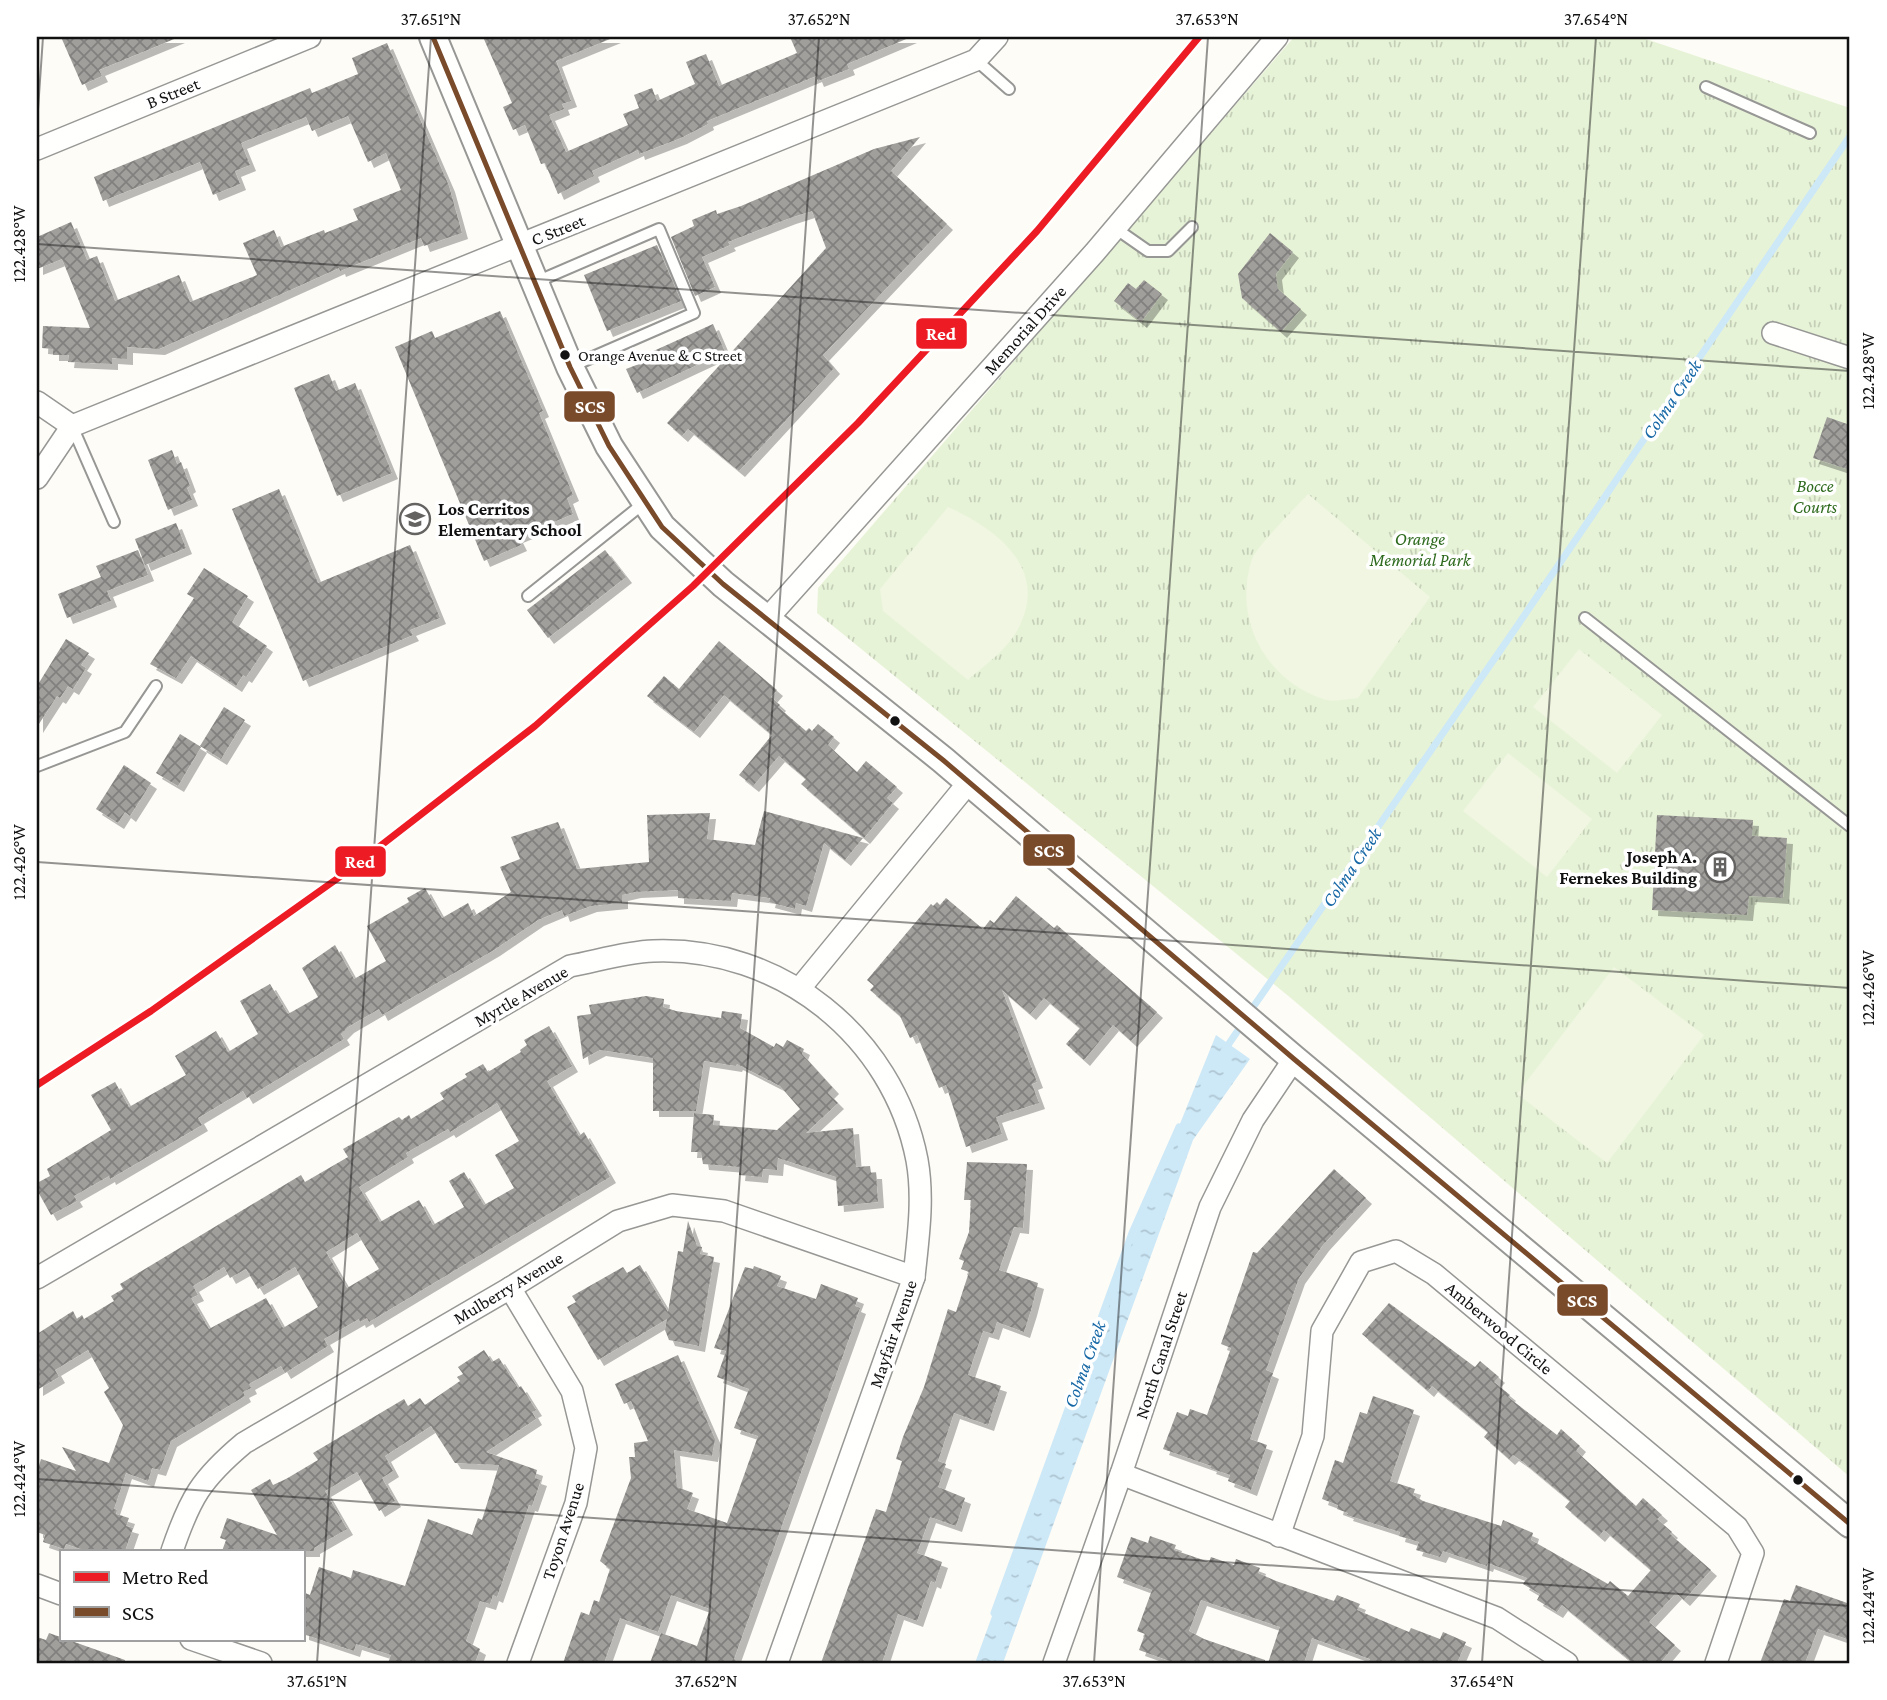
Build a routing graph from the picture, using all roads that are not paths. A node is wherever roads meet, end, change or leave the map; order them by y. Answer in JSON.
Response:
{"nodes":[{"id":1,"x":310,"y":37,"type":"edge"},
{"id":2,"x":432,"y":37,"type":"edge"},
{"id":3,"x":997,"y":37,"type":"edge"},
{"id":4,"x":1277,"y":37,"type":"edge"},
{"id":5,"x":976,"y":60,"type":"junction"},
{"id":6,"x":1706,"y":87,"type":"dead end"},
{"id":7,"x":1009,"y":89,"type":"dead end"},
{"id":8,"x":1810,"y":133,"type":"dead end"},
{"id":9,"x":37,"y":149,"type":"edge"},
{"id":10,"x":1192,"y":227,"type":"dead end"},
{"id":11,"x":1115,"y":228,"type":"junction"},
{"id":12,"x":521,"y":245,"type":"junction"},
{"id":13,"x":536,"y":282,"type":"junction"},
{"id":14,"x":1773,"y":333,"type":"dead end"},
{"id":15,"x":1850,"y":358,"type":"edge"},
{"id":16,"x":570,"y":367,"type":"junction"},
{"id":17,"x":37,"y":402,"type":"edge"},
{"id":18,"x":72,"y":425,"type":"junction"},
{"id":19,"x":37,"y":478,"type":"edge"},
{"id":20,"x":644,"y":503,"type":"junction"},
{"id":21,"x":114,"y":522,"type":"dead end"},
{"id":22,"x":528,"y":596,"type":"dead end"},
{"id":23,"x":1586,"y":618,"type":"dead end"},
{"id":24,"x":767,"y":619,"type":"junction"},
{"id":25,"x":156,"y":686,"type":"dead end"},
{"id":26,"x":37,"y":766,"type":"edge"},
{"id":27,"x":969,"y":782,"type":"junction"},
{"id":28,"x":1850,"y":826,"type":"edge"},
{"id":29,"x":800,"y":988,"type":"junction"},
{"id":30,"x":1294,"y":1059,"type":"junction"},
{"id":31,"x":914,"y":1277,"type":"junction"},
{"id":32,"x":37,"y":1278,"type":"edge"},
{"id":33,"x":510,"y":1288,"type":"junction"},
{"id":34,"x":1121,"y":1474,"type":"junction"},
{"id":35,"x":1850,"y":1524,"type":"edge"},
{"id":36,"x":1279,"y":1536,"type":"junction"},
{"id":37,"x":172,"y":1550,"type":"edge"},
{"id":38,"x":37,"y":1585,"type":"edge"},
{"id":39,"x":60,"y":1594,"type":"edge"},
{"id":40,"x":194,"y":1640,"type":"edge"},
{"id":41,"x":261,"y":1663,"type":"edge"},
{"id":42,"x":518,"y":1663,"type":"edge"},
{"id":43,"x":778,"y":1663,"type":"edge"},
{"id":44,"x":1054,"y":1663,"type":"edge"},
{"id":45,"x":1567,"y":1663,"type":"edge"},
{"id":46,"x":1716,"y":1663,"type":"edge"}],
"edges":[{"from":1,"to":9,"type":"street","name":"B Street"},
{"from":2,"to":12,"type":"street"},
{"from":3,"to":5,"type":"street","name":"C Street"},
{"from":4,"to":11,"type":"street","name":"Memorial Drive"},
{"from":5,"to":7,"type":"lane"},
{"from":5,"to":12,"type":"street","name":"C Street"},
{"from":6,"to":8,"type":"lane"},
{"from":10,"to":11,"type":"lane"},
{"from":11,"to":24,"type":"street","name":"Memorial Drive"},
{"from":12,"to":13,"type":"street"},
{"from":12,"to":18,"type":"street","name":"C Street"},
{"from":13,"to":16,"type":"street"},
{"from":13,"to":16,"type":"lane"},
{"from":14,"to":15,"type":"street"},
{"from":16,"to":20,"type":"street"},
{"from":17,"to":18,"type":"street"},
{"from":18,"to":19,"type":"street"},
{"from":18,"to":21,"type":"lane"},
{"from":20,"to":22,"type":"lane"},
{"from":20,"to":24,"type":"street"},
{"from":23,"to":28,"type":"lane"},
{"from":24,"to":27,"type":"street"},
{"from":25,"to":26,"type":"lane"},
{"from":27,"to":29,"type":"street"},
{"from":27,"to":30,"type":"street"},
{"from":29,"to":31,"type":"street","name":"Mayfair Avenue"},
{"from":29,"to":32,"type":"street","name":"Myrtle Avenue"},
{"from":30,"to":34,"type":"street","name":"North Canal Street"},
{"from":30,"to":35,"type":"street"},
{"from":31,"to":33,"type":"street","name":"Mulberry Avenue"},
{"from":31,"to":43,"type":"street","name":"Mayfair Avenue"},
{"from":33,"to":37,"type":"street","name":"Mulberry Avenue"},
{"from":33,"to":42,"type":"street","name":"Toyon Avenue"},
{"from":34,"to":36,"type":"street"},
{"from":34,"to":44,"type":"street","name":"North Canal Street"},
{"from":36,"to":45,"type":"street"},
{"from":36,"to":46,"type":"street","name":"Amberwood Circle"},
{"from":38,"to":39,"type":"street"},
{"from":40,"to":41,"type":"street"}]}
